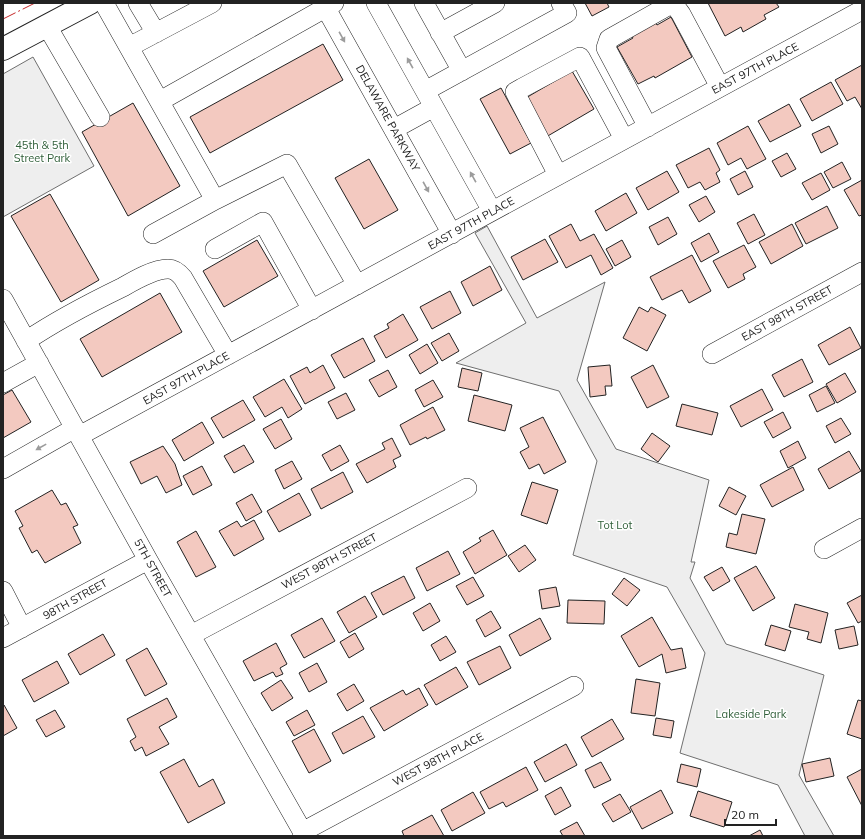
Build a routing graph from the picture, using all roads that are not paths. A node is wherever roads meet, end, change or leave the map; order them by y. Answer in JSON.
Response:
{"nodes":[{"id":1,"x":90,"y":3,"type":"edge"},
{"id":2,"x":104,"y":3,"type":"edge"},
{"id":3,"x":138,"y":3,"type":"edge"},
{"id":4,"x":212,"y":3,"type":"edge"},
{"id":5,"x":376,"y":3,"type":"edge"},
{"id":6,"x":424,"y":3,"type":"edge"},
{"id":7,"x":495,"y":3,"type":"edge"},
{"id":8,"x":561,"y":3,"type":"edge"},
{"id":9,"x":673,"y":3,"type":"edge"},
{"id":10,"x":328,"y":4,"type":"edge"},
{"id":11,"x":862,"y":10,"type":"edge"},
{"id":12,"x":47,"y":26,"type":"junction"},
{"id":13,"x":440,"y":32,"type":"junction"},
{"id":14,"x":156,"y":33,"type":"junction"},
{"id":15,"x":129,"y":48,"type":"junction"},
{"id":16,"x":3,"y":49,"type":"edge"},
{"id":17,"x":462,"y":71,"type":"junction"},
{"id":18,"x":720,"y":87,"type":"junction"},
{"id":19,"x":430,"y":99,"type":"junction"},
{"id":20,"x":160,"y":101,"type":"junction"},
{"id":21,"x":100,"y":117,"type":"dead end"},
{"id":22,"x":648,"y":126,"type":"junction"},
{"id":23,"x":394,"y":129,"type":"junction"},
{"id":24,"x":624,"y":139,"type":"junction"},
{"id":25,"x":558,"y":175,"type":"junction"},
{"id":26,"x":215,"y":200,"type":"junction"},
{"id":27,"x":492,"y":211,"type":"junction"},
{"id":28,"x":153,"y":234,"type":"dead end"},
{"id":29,"x":452,"y":234,"type":"junction"},
{"id":30,"x":215,"y":249,"type":"dead end"},
{"id":31,"x":862,"y":272,"type":"edge"},
{"id":32,"x":357,"y":285,"type":"junction"},
{"id":33,"x":3,"y":299,"type":"edge"},
{"id":34,"x":312,"y":310,"type":"junction"},
{"id":35,"x":9,"y":323,"type":"edge"},
{"id":36,"x":26,"y":341,"type":"junction"},
{"id":37,"x":712,"y":354,"type":"dead end"},
{"id":38,"x":228,"y":355,"type":"junction"},
{"id":39,"x":39,"y":363,"type":"junction"},
{"id":40,"x":3,"y":383,"type":"edge"},
{"id":41,"x":77,"y":432,"type":"junction"},
{"id":42,"x":3,"y":468,"type":"edge"},
{"id":43,"x":467,"y":488,"type":"dead end"},
{"id":44,"x":862,"y":528,"type":"edge"},
{"id":45,"x":824,"y":549,"type":"dead end"},
{"id":46,"x":148,"y":560,"type":"junction"},
{"id":47,"x":3,"y":591,"type":"edge"},
{"id":48,"x":22,"y":628,"type":"junction"},
{"id":49,"x":191,"y":635,"type":"junction"},
{"id":50,"x":3,"y":638,"type":"edge"},
{"id":51,"x":574,"y":686,"type":"dead end"},
{"id":52,"x":303,"y":834,"type":"edge"}],
"edges":[{"from":1,"to":12,"type":"main road"},
{"from":2,"to":15,"type":"street"},
{"from":3,"to":14,"type":"street"},
{"from":4,"to":14,"type":"street"},
{"from":19,"to":5,"type":"street","one_way":true},
{"from":6,"to":13,"type":"street"},
{"from":7,"to":13,"type":"street"},
{"from":8,"to":17,"type":"street"},
{"from":9,"to":18,"type":"street"},
{"from":9,"to":22,"type":"street"},
{"from":10,"to":20,"type":"street"},
{"from":10,"to":23,"type":"street","name":"DELAWARE PARKWAY","one_way":true},
{"from":11,"to":18,"type":"street","name":"EAST 97TH PLACE"},
{"from":12,"to":16,"type":"main road"},
{"from":12,"to":21,"type":"street"},
{"from":13,"to":17,"type":"street"},
{"from":14,"to":15,"type":"street"},
{"from":15,"to":20,"type":"street"},
{"from":17,"to":19,"type":"street"},
{"from":18,"to":22,"type":"street","name":"EAST 97TH PLACE"},
{"from":19,"to":23,"type":"street"},
{"from":27,"to":19,"type":"street","one_way":true},
{"from":20,"to":26,"type":"street"},
{"from":22,"to":24,"type":"street","name":"EAST 97TH PLACE"},
{"from":23,"to":29,"type":"street","name":"DELAWARE PARKWAY","one_way":true},
{"from":24,"to":25,"type":"street","name":"EAST 97TH PLACE"},
{"from":24,"to":25,"type":"street"},
{"from":25,"to":27,"type":"street","name":"EAST 97TH PLACE"},
{"from":26,"to":28,"type":"street"},
{"from":26,"to":32,"type":"street"},
{"from":27,"to":29,"type":"street","name":"EAST 97TH PLACE"},
{"from":29,"to":32,"type":"street","name":"EAST 97TH PLACE"},
{"from":30,"to":34,"type":"street"},
{"from":31,"to":37,"type":"street","name":"EAST 98TH STREET"},
{"from":32,"to":34,"type":"street","name":"EAST 97TH PLACE"},
{"from":33,"to":35,"type":"street","name":"5TH STREET"},
{"from":34,"to":38,"type":"street","name":"EAST 97TH PLACE"},
{"from":35,"to":36,"type":"street","name":"5TH STREET"},
{"from":36,"to":38,"type":"street"},
{"from":36,"to":39,"type":"street","name":"5TH STREET"},
{"from":38,"to":41,"type":"street","name":"EAST 97TH PLACE"},
{"from":39,"to":40,"type":"street"},
{"from":39,"to":41,"type":"street","name":"5TH STREET"},
{"from":41,"to":42,"type":"street","name":"EAST 97TH PLACE","one_way":true},
{"from":41,"to":46,"type":"street","name":"5TH STREET"},
{"from":43,"to":49,"type":"street","name":"WEST 98TH STREET"},
{"from":44,"to":45,"type":"street"},
{"from":46,"to":48,"type":"street","name":"98TH STREET"},
{"from":46,"to":49,"type":"street","name":"5TH STREET"},
{"from":47,"to":48,"type":"street"},
{"from":48,"to":50,"type":"street","name":"98TH STREET"},
{"from":49,"to":52,"type":"street","name":"5TH STREET"},
{"from":51,"to":52,"type":"street","name":"WEST 98TH PLACE"}]}
